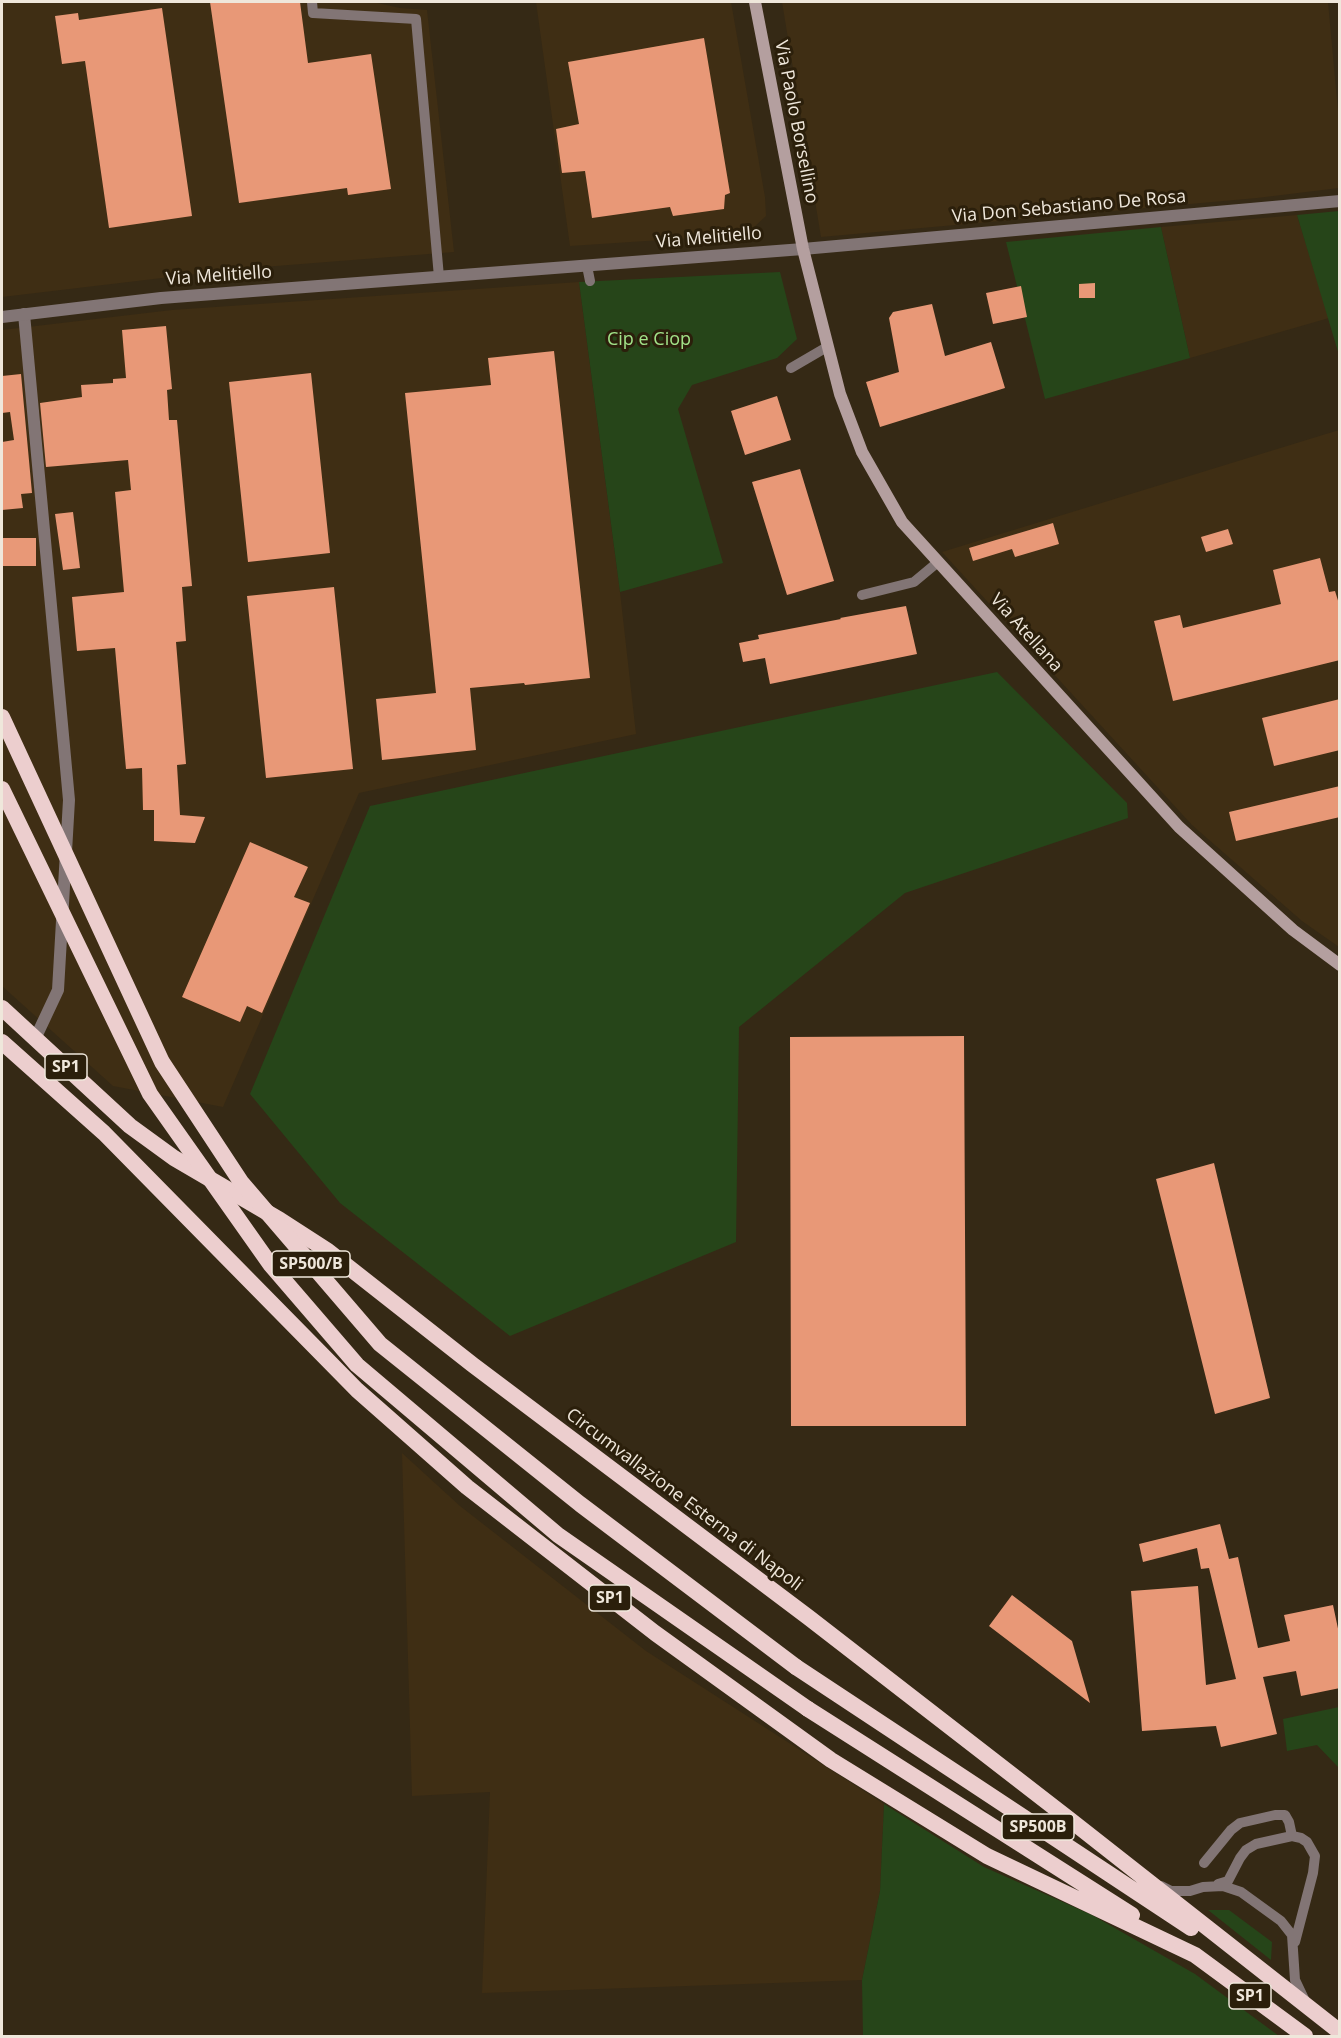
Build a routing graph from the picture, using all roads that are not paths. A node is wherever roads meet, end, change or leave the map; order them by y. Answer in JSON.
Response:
{"nodes":[{"id":1,"x":312,"y":2,"type":"edge"},
{"id":2,"x":755,"y":2,"type":"edge"},
{"id":3,"x":1340,"y":201,"type":"edge"},
{"id":4,"x":803,"y":249,"type":"junction"},
{"id":5,"x":587,"y":266,"type":"junction"},
{"id":6,"x":439,"y":277,"type":"junction"},
{"id":7,"x":590,"y":281,"type":"dead end"},
{"id":8,"x":24,"y":314,"type":"junction"},
{"id":9,"x":2,"y":317,"type":"edge"},
{"id":10,"x":827,"y":347,"type":"junction"},
{"id":11,"x":791,"y":368,"type":"dead end"},
{"id":12,"x":938,"y":562,"type":"junction"},
{"id":13,"x":862,"y":595,"type":"dead end"},
{"id":14,"x":2,"y":717,"type":"edge"},
{"id":15,"x":2,"y":789,"type":"edge"},
{"id":16,"x":1340,"y":965,"type":"edge"},
{"id":17,"x":2,"y":1008,"type":"edge"},
{"id":18,"x":35,"y":1039,"type":"junction"},
{"id":19,"x":2,"y":1042,"type":"edge"},
{"id":20,"x":796,"y":1667,"type":"joint"},
{"id":21,"x":808,"y":1709,"type":"joint"},
{"id":22,"x":1292,"y":1836,"type":"junction"},
{"id":23,"x":1204,"y":1863,"type":"dead end"},
{"id":24,"x":1144,"y":1878,"type":"junction"},
{"id":25,"x":1203,"y":1887,"type":"junction"},
{"id":26,"x":1294,"y":1954,"type":"junction"},
{"id":27,"x":1196,"y":1955,"type":"junction"},
{"id":28,"x":1280,"y":1986,"type":"junction"},
{"id":29,"x":1264,"y":2006,"type":"junction"},
{"id":30,"x":1310,"y":2009,"type":"junction"},
{"id":31,"x":1340,"y":2032,"type":"edge"},
{"id":32,"x":1295,"y":2037,"type":"edge"},
{"id":33,"x":1305,"y":2037,"type":"edge"}],
"edges":[{"from":1,"to":6,"type":"lane"},
{"from":2,"to":4,"type":"main road","name":"Via Paolo Borsellino"},
{"from":3,"to":4,"type":"street","name":"Via Don Sebastiano De Rosa"},
{"from":4,"to":5,"type":"street","name":"Via Melitiello"},
{"from":4,"to":10,"type":"main road","name":"Via Atellana"},
{"from":5,"to":6,"type":"street","name":"Via Melitiello"},
{"from":5,"to":7,"type":"lane"},
{"from":6,"to":8,"type":"street","name":"Via Melitiello"},
{"from":8,"to":9,"type":"street","name":"Via Melitiello"},
{"from":8,"to":18,"type":"street"},
{"from":10,"to":11,"type":"lane"},
{"from":10,"to":12,"type":"main road","name":"Via Atellana"},
{"from":12,"to":13,"type":"lane"},
{"from":12,"to":16,"type":"main road","name":"Via Atellana"},
{"from":14,"to":20,"type":"highway","number":"SP500/B","bridge":true},
{"from":15,"to":21,"type":"highway","number":"SP500/B","bridge":true},
{"from":17,"to":18,"type":"highway","name":"Circumvallazione Esterna di Napoli","number":"SP1"},
{"from":18,"to":24,"type":"highway","name":"Circumvallazione Esterna di Napoli","number":"SP1"},
{"from":19,"to":27,"type":"highway","number":"SP1"},
{"from":20,"to":28,"type":"highway","number":"SP500B"},
{"from":21,"to":27,"type":"highway","number":"SP500B"},
{"from":22,"to":23,"type":"lane"},
{"from":22,"to":25,"type":"lane"},
{"from":22,"to":26,"type":"lane"},
{"from":24,"to":25,"type":"lane"},
{"from":24,"to":28,"type":"highway","name":"Circumvallazione Esterna di Napoli","number":"SP1"},
{"from":25,"to":26,"type":"lane"},
{"from":26,"to":30,"type":"lane"},
{"from":27,"to":29,"type":"highway","number":"SP1"},
{"from":28,"to":30,"type":"highway","name":"Circumvallazione Esterna di Napoli","number":"SP1"},
{"from":29,"to":32,"type":"lane"},
{"from":29,"to":33,"type":"highway","number":"SP1"},
{"from":30,"to":31,"type":"highway","name":"Circumvallazione Esterna di Napoli","number":"SP1"}]}
